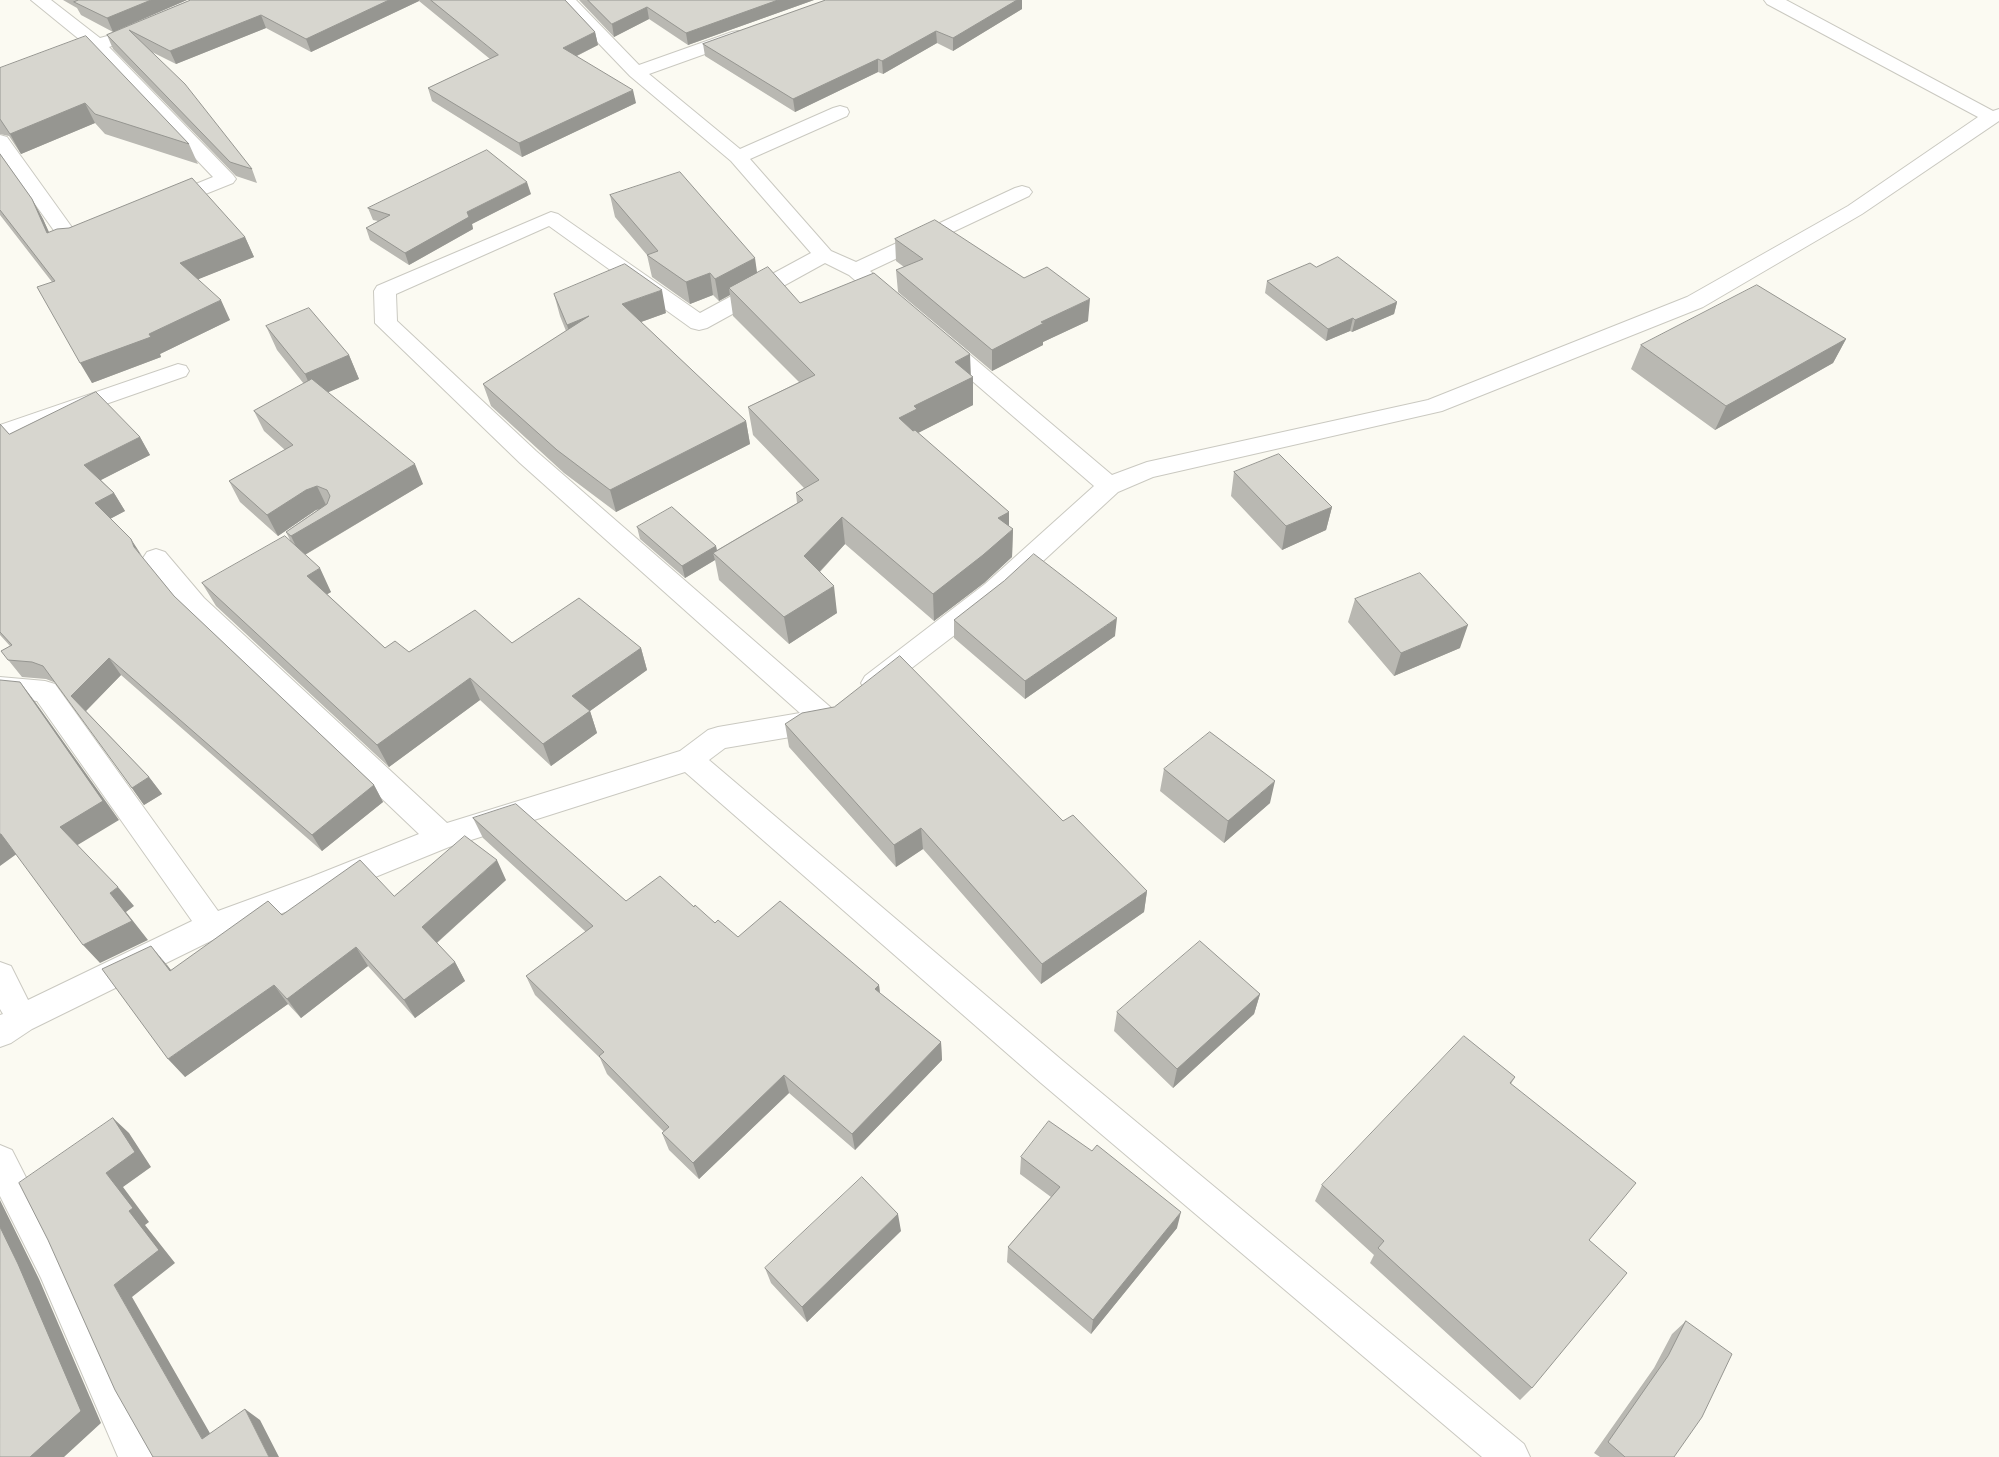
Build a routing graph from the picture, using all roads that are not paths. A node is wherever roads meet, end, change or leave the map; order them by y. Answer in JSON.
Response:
{"nodes":[{"id":1,"x":40,"y":0,"type":"edge"},
{"id":2,"x":566,"y":0,"type":"edge"},
{"id":3,"x":1773,"y":0,"type":"edge"},
{"id":4,"x":754,"y":30,"type":"edge"},
{"id":5,"x":125,"y":34,"type":"edge"},
{"id":6,"x":98,"y":46,"type":"junction"},
{"id":7,"x":636,"y":72,"type":"junction"},
{"id":8,"x":0,"y":80,"type":"edge"},
{"id":9,"x":840,"y":112,"type":"dead end"},
{"id":10,"x":1995,"y":116,"type":"edge"},
{"id":11,"x":0,"y":141,"type":"edge"},
{"id":12,"x":738,"y":157,"type":"junction"},
{"id":13,"x":1022,"y":192,"type":"dead end"},
{"id":14,"x":154,"y":209,"type":"edge"},
{"id":15,"x":108,"y":227,"type":"edge"},
{"id":16,"x":824,"y":255,"type":"junction"},
{"id":17,"x":856,"y":270,"type":"junction"},
{"id":18,"x":178,"y":371,"type":"dead end"},
{"id":19,"x":0,"y":433,"type":"edge"},
{"id":20,"x":1109,"y":486,"type":"junction"},
{"id":21,"x":156,"y":558,"type":"dead end"},
{"id":22,"x":0,"y":687,"type":"edge"},
{"id":23,"x":841,"y":708,"type":"junction"},
{"id":24,"x":689,"y":760,"type":"junction"},
{"id":25,"x":442,"y":836,"type":"junction"},
{"id":26,"x":212,"y":926,"type":"junction"},
{"id":27,"x":0,"y":976,"type":"edge"},
{"id":28,"x":10,"y":1026,"type":"edge"},
{"id":29,"x":0,"y":1161,"type":"edge"},
{"id":30,"x":137,"y":1457,"type":"edge"},
{"id":31,"x":1511,"y":1457,"type":"edge"}],
"edges":[{"from":1,"to":6,"type":"street"},
{"from":2,"to":7,"type":"street"},
{"from":3,"to":10,"type":"street"},
{"from":4,"to":7,"type":"street"},
{"from":5,"to":6,"type":"street"},
{"from":6,"to":8,"type":"street"},
{"from":6,"to":14,"type":"street"},
{"from":7,"to":12,"type":"street"},
{"from":9,"to":12,"type":"street"},
{"from":10,"to":20,"type":"street"},
{"from":11,"to":15,"type":"street"},
{"from":12,"to":16,"type":"street"},
{"from":13,"to":17,"type":"street"},
{"from":16,"to":17,"type":"street"},
{"from":16,"to":23,"type":"street"},
{"from":17,"to":20,"type":"street"},
{"from":18,"to":19,"type":"street"},
{"from":20,"to":23,"type":"street"},
{"from":21,"to":25,"type":"street"},
{"from":22,"to":26,"type":"street"},
{"from":23,"to":24,"type":"street"},
{"from":24,"to":25,"type":"street"},
{"from":24,"to":31,"type":"street"},
{"from":25,"to":26,"type":"street"},
{"from":26,"to":28,"type":"street"},
{"from":27,"to":28,"type":"street"},
{"from":29,"to":30,"type":"street"}]}
